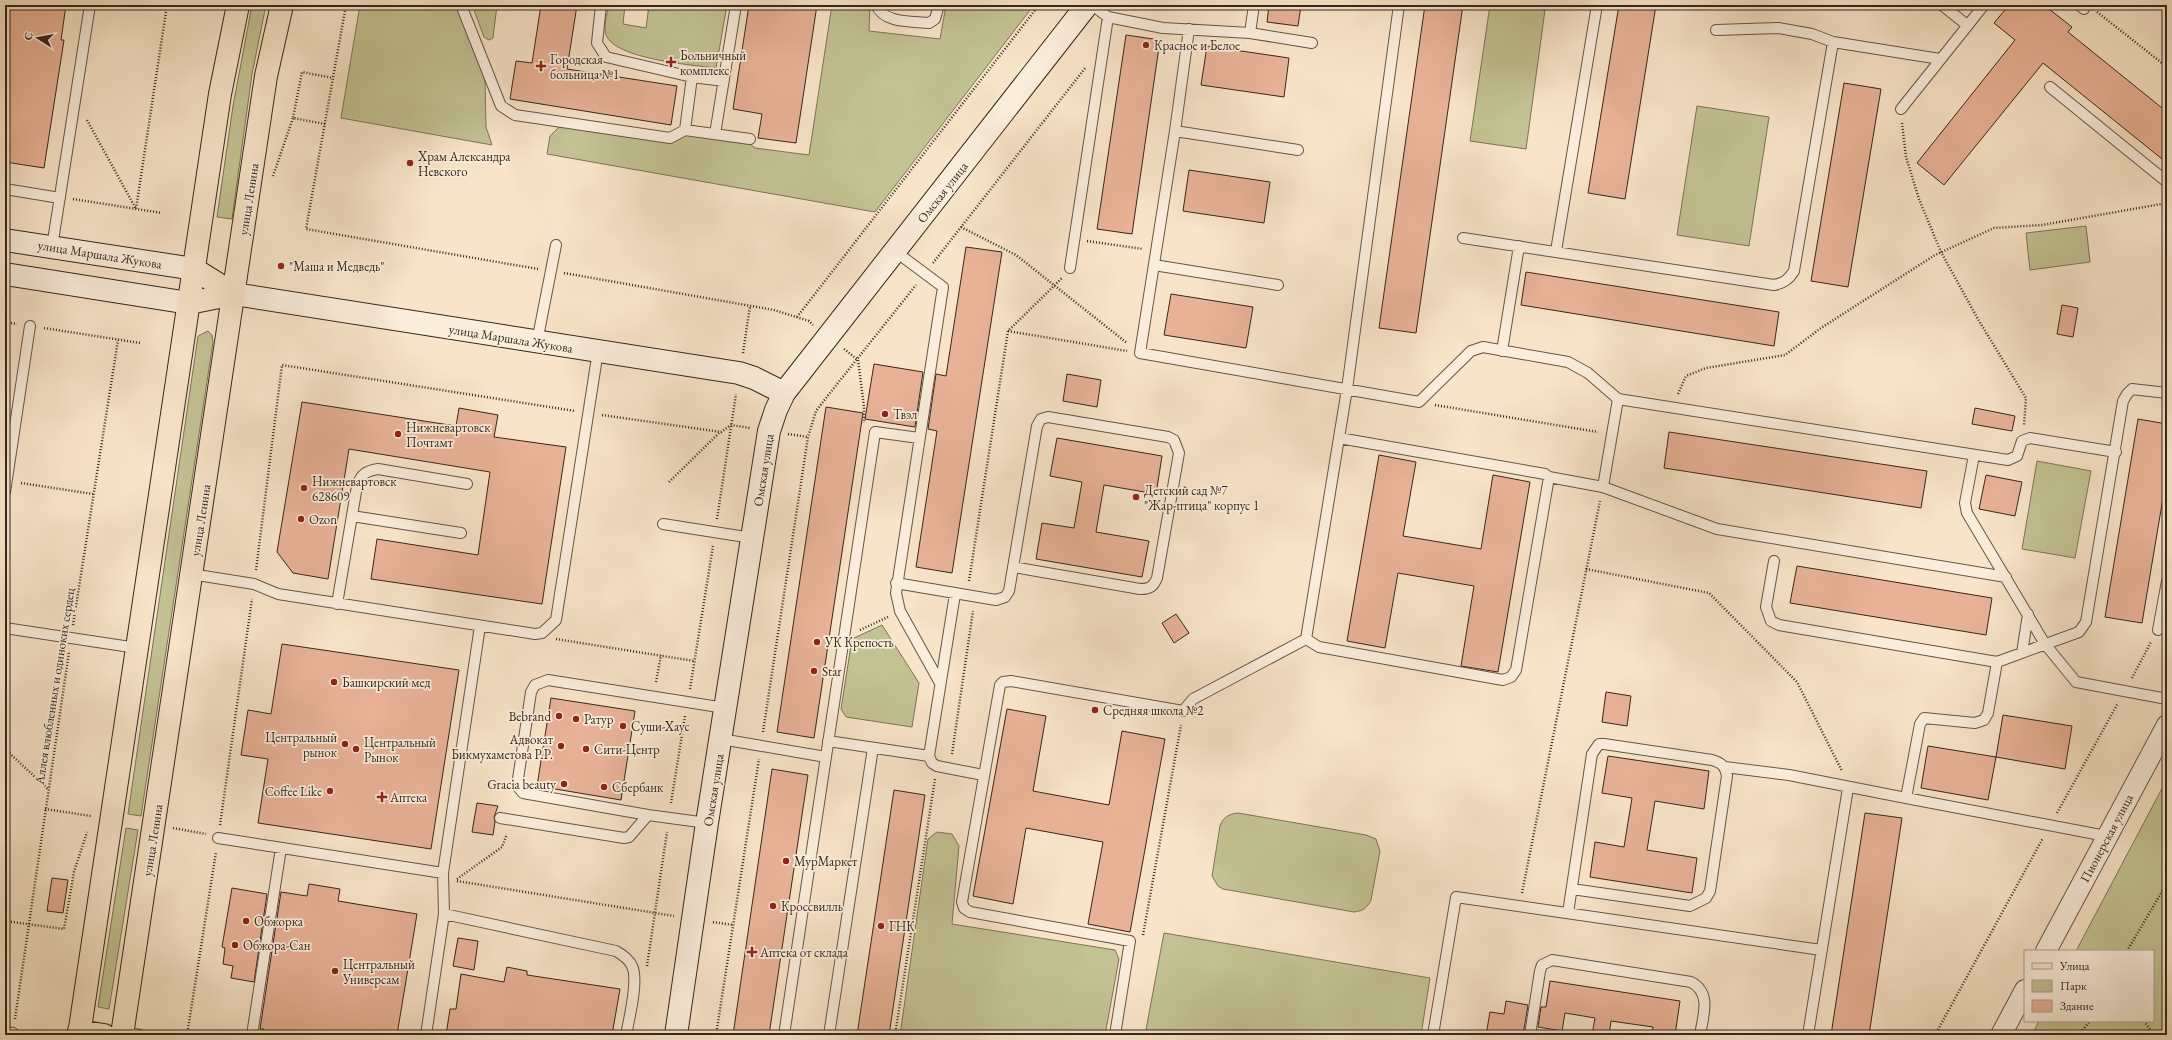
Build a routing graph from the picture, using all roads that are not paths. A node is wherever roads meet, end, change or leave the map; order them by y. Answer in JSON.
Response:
{"nodes":[{"id":1,"x":90,"y":5,"type":"edge"},
{"id":2,"x":238,"y":5,"type":"edge"},
{"id":3,"x":282,"y":5,"type":"edge"},
{"id":4,"x":461,"y":5,"type":"edge"},
{"id":5,"x":601,"y":5,"type":"edge"},
{"id":6,"x":736,"y":5,"type":"edge"},
{"id":7,"x":876,"y":5,"type":"edge"},
{"id":8,"x":939,"y":5,"type":"edge"},
{"id":9,"x":1087,"y":5,"type":"edge"},
{"id":10,"x":1092,"y":5,"type":"edge"},
{"id":11,"x":1254,"y":5,"type":"edge"},
{"id":12,"x":1399,"y":5,"type":"edge"},
{"id":13,"x":1596,"y":5,"type":"edge"},
{"id":14,"x":1942,"y":5,"type":"edge"},
{"id":15,"x":1984,"y":5,"type":"edge"},
{"id":16,"x":1108,"y":17,"type":"junction"},
{"id":17,"x":1967,"y":25,"type":"junction"},
{"id":18,"x":1189,"y":29,"type":"junction"},
{"id":19,"x":1716,"y":30,"type":"dead end"},
{"id":20,"x":1250,"y":33,"type":"junction"},
{"id":21,"x":1833,"y":42,"type":"junction"},
{"id":22,"x":1312,"y":43,"type":"dead end"},
{"id":23,"x":1940,"y":59,"type":"junction"},
{"id":24,"x":692,"y":76,"type":"junction"},
{"id":25,"x":724,"y":81,"type":"junction"},
{"id":26,"x":2050,"y":88,"type":"dead end"},
{"id":27,"x":1900,"y":108,"type":"road end"},
{"id":28,"x":684,"y":130,"type":"junction"},
{"id":29,"x":1175,"y":131,"type":"junction"},
{"id":30,"x":715,"y":134,"type":"junction"},
{"id":31,"x":750,"y":139,"type":"dead end"},
{"id":32,"x":1298,"y":150,"type":"dead end"},
{"id":33,"x":2167,"y":182,"type":"edge"},
{"id":34,"x":5,"y":189,"type":"edge"},
{"id":35,"x":60,"y":198,"type":"junction"},
{"id":36,"x":1463,"y":238,"type":"dead end"},
{"id":37,"x":5,"y":240,"type":"edge"},
{"id":38,"x":556,"y":245,"type":"dead end"},
{"id":39,"x":1519,"y":246,"type":"junction"},
{"id":40,"x":52,"y":247,"type":"junction"},
{"id":41,"x":1556,"y":251,"type":"junction"},
{"id":42,"x":896,"y":252,"type":"junction"},
{"id":43,"x":1154,"y":265,"type":"junction"},
{"id":44,"x":1070,"y":268,"type":"road end"},
{"id":45,"x":194,"y":269,"type":"junction"},
{"id":46,"x":5,"y":274,"type":"edge"},
{"id":47,"x":1278,"y":285,"type":"dead end"},
{"id":48,"x":234,"y":294,"type":"junction"},
{"id":49,"x":189,"y":303,"type":"junction"},
{"id":50,"x":30,"y":326,"type":"road end"},
{"id":51,"x":537,"y":342,"type":"junction"},
{"id":52,"x":1502,"y":350,"type":"junction"},
{"id":53,"x":598,"y":351,"type":"junction"},
{"id":54,"x":1347,"y":389,"type":"junction"},
{"id":55,"x":784,"y":393,"type":"junction"},
{"id":56,"x":2167,"y":394,"type":"edge"},
{"id":57,"x":1618,"y":399,"type":"junction"},
{"id":58,"x":919,"y":438,"type":"junction"},
{"id":59,"x":1339,"y":438,"type":"junction"},
{"id":60,"x":2116,"y":452,"type":"junction"},
{"id":61,"x":1974,"y":455,"type":"junction"},
{"id":62,"x":1549,"y":477,"type":"junction"},
{"id":63,"x":467,"y":484,"type":"dead end"},
{"id":64,"x":1602,"y":487,"type":"junction"},
{"id":65,"x":5,"y":492,"type":"edge"},
{"id":66,"x":352,"y":516,"type":"junction"},
{"id":67,"x":663,"y":524,"type":"dead end"},
{"id":68,"x":461,"y":532,"type":"dead end"},
{"id":69,"x":752,"y":538,"type":"junction"},
{"id":70,"x":1774,"y":561,"type":"dead end"},
{"id":71,"x":1013,"y":567,"type":"junction"},
{"id":72,"x":191,"y":574,"type":"junction"},
{"id":73,"x":2006,"y":578,"type":"junction"},
{"id":74,"x":2167,"y":581,"type":"edge"},
{"id":75,"x":896,"y":583,"type":"junction"},
{"id":76,"x":955,"y":594,"type":"junction"},
{"id":77,"x":337,"y":604,"type":"junction"},
{"id":78,"x":2028,"y":614,"type":"junction"},
{"id":79,"x":480,"y":626,"type":"junction"},
{"id":80,"x":5,"y":628,"type":"edge"},
{"id":81,"x":2158,"y":630,"type":"dead end"},
{"id":82,"x":1306,"y":639,"type":"junction"},
{"id":83,"x":2045,"y":644,"type":"junction"},
{"id":84,"x":137,"y":648,"type":"junction"},
{"id":85,"x":2022,"y":653,"type":"junction"},
{"id":86,"x":1997,"y":662,"type":"junction"},
{"id":87,"x":940,"y":683,"type":"junction"},
{"id":88,"x":2167,"y":699,"type":"edge"},
{"id":89,"x":725,"y":708,"type":"junction"},
{"id":90,"x":2167,"y":725,"type":"edge"},
{"id":91,"x":721,"y":740,"type":"junction"},
{"id":92,"x":828,"y":741,"type":"junction"},
{"id":93,"x":873,"y":748,"type":"junction"},
{"id":94,"x":929,"y":756,"type":"junction"},
{"id":95,"x":826,"y":757,"type":"junction"},
{"id":96,"x":1725,"y":767,"type":"junction"},
{"id":97,"x":983,"y":775,"type":"junction"},
{"id":98,"x":1848,"y":788,"type":"junction"},
{"id":99,"x":1906,"y":798,"type":"junction"},
{"id":100,"x":648,"y":815,"type":"junction"},
{"id":101,"x":500,"y":818,"type":"dead end"},
{"id":102,"x":707,"y":824,"type":"junction"},
{"id":103,"x":2106,"y":836,"type":"junction"},
{"id":104,"x":218,"y":838,"type":"road end"},
{"id":105,"x":281,"y":848,"type":"junction"},
{"id":106,"x":443,"y":873,"type":"junction"},
{"id":107,"x":1572,"y":889,"type":"junction"},
{"id":108,"x":1568,"y":913,"type":"junction"},
{"id":109,"x":444,"y":914,"type":"junction"},
{"id":110,"x":1821,"y":950,"type":"junction"},
{"id":111,"x":2047,"y":950,"type":"edge"},
{"id":112,"x":2024,"y":992,"type":"edge"},
{"id":113,"x":79,"y":1033,"type":"edge"},
{"id":114,"x":122,"y":1034,"type":"edge"},
{"id":115,"x":252,"y":1035,"type":"edge"},
{"id":116,"x":426,"y":1035,"type":"edge"},
{"id":117,"x":626,"y":1035,"type":"edge"},
{"id":118,"x":676,"y":1035,"type":"edge"},
{"id":119,"x":784,"y":1035,"type":"edge"},
{"id":120,"x":829,"y":1035,"type":"edge"},
{"id":121,"x":1115,"y":1035,"type":"edge"},
{"id":122,"x":1432,"y":1035,"type":"edge"},
{"id":123,"x":1530,"y":1035,"type":"edge"},
{"id":124,"x":1700,"y":1035,"type":"edge"},
{"id":125,"x":1808,"y":1035,"type":"edge"},
{"id":126,"x":2002,"y":1035,"type":"edge"}],
"edges":[{"from":1,"to":35,"type":"lane"},
{"from":2,"to":45,"type":"main road"},
{"from":3,"to":48,"type":"main road","name":"улица Ленина"},
{"from":4,"to":28,"type":"lane"},
{"from":5,"to":24,"type":"lane"},
{"from":6,"to":25,"type":"lane"},
{"from":7,"to":8,"type":"lane"},
{"from":9,"to":42,"type":"main road","name":"Омская улица"},
{"from":10,"to":16,"type":"lane"},
{"from":11,"to":20,"type":"lane"},
{"from":12,"to":54,"type":"lane"},
{"from":13,"to":41,"type":"lane"},
{"from":14,"to":17,"type":"lane"},
{"from":15,"to":17,"type":"lane"},
{"from":16,"to":18,"type":"lane"},
{"from":16,"to":44,"type":"lane"},
{"from":17,"to":23,"type":"lane"},
{"from":18,"to":20,"type":"lane"},
{"from":18,"to":29,"type":"lane"},
{"from":19,"to":21,"type":"lane"},
{"from":20,"to":22,"type":"lane"},
{"from":21,"to":23,"type":"lane"},
{"from":21,"to":41,"type":"lane"},
{"from":23,"to":27,"type":"lane"},
{"from":24,"to":25,"type":"lane"},
{"from":24,"to":28,"type":"lane"},
{"from":25,"to":30,"type":"lane"},
{"from":26,"to":33,"type":"lane"},
{"from":28,"to":30,"type":"lane"},
{"from":29,"to":32,"type":"lane"},
{"from":29,"to":43,"type":"lane"},
{"from":30,"to":31,"type":"lane"},
{"from":34,"to":35,"type":"lane"},
{"from":35,"to":40,"type":"lane"},
{"from":36,"to":39,"type":"lane"},
{"from":37,"to":40,"type":"main road","name":"улица Маршала Жукова"},
{"from":38,"to":51,"type":"lane"},
{"from":39,"to":41,"type":"lane"},
{"from":39,"to":52,"type":"lane"},
{"from":40,"to":45,"type":"main road","name":"улица Маршала Жукова"},
{"from":42,"to":55,"type":"main road","name":"Омская улица"},
{"from":42,"to":58,"type":"lane"},
{"from":43,"to":47,"type":"lane"},
{"from":43,"to":54,"type":"lane"},
{"from":45,"to":48,"type":"main road"},
{"from":45,"to":49,"type":"main road"},
{"from":46,"to":49,"type":"main road"},
{"from":48,"to":49,"type":"main road"},
{"from":48,"to":51,"type":"main road","name":"улица Маршала Жукова"},
{"from":48,"to":72,"type":"main road","name":"улица Ленина"},
{"from":49,"to":84,"type":"main road"},
{"from":50,"to":65,"type":"lane"},
{"from":51,"to":53,"type":"main road","name":"улица Маршала Жукова"},
{"from":52,"to":54,"type":"lane"},
{"from":52,"to":57,"type":"lane"},
{"from":53,"to":55,"type":"main road","name":"улица Маршала Жукова"},
{"from":53,"to":79,"type":"lane"},
{"from":54,"to":59,"type":"lane"},
{"from":55,"to":69,"type":"main road","name":"Омская улица"},
{"from":56,"to":60,"type":"lane"},
{"from":57,"to":61,"type":"lane"},
{"from":57,"to":64,"type":"lane"},
{"from":58,"to":75,"type":"lane"},
{"from":58,"to":92,"type":"lane"},
{"from":59,"to":62,"type":"lane"},
{"from":59,"to":82,"type":"lane"},
{"from":60,"to":61,"type":"lane"},
{"from":60,"to":83,"type":"lane"},
{"from":61,"to":73,"type":"lane"},
{"from":62,"to":64,"type":"lane"},
{"from":62,"to":82,"type":"lane"},
{"from":63,"to":66,"type":"lane"},
{"from":64,"to":73,"type":"lane"},
{"from":66,"to":68,"type":"lane"},
{"from":66,"to":77,"type":"lane"},
{"from":67,"to":69,"type":"lane"},
{"from":69,"to":89,"type":"main road","name":"Омская улица"},
{"from":70,"to":86,"type":"lane"},
{"from":71,"to":71,"type":"lane"},
{"from":71,"to":76,"type":"lane"},
{"from":72,"to":77,"type":"lane"},
{"from":72,"to":114,"type":"main road","name":"улица Ленина"},
{"from":73,"to":78,"type":"lane"},
{"from":74,"to":81,"type":"lane"},
{"from":75,"to":76,"type":"lane"},
{"from":75,"to":87,"type":"lane"},
{"from":76,"to":87,"type":"lane"},
{"from":77,"to":79,"type":"lane"},
{"from":78,"to":83,"type":"lane"},
{"from":78,"to":85,"type":"lane"},
{"from":79,"to":106,"type":"lane"},
{"from":80,"to":84,"type":"lane"},
{"from":82,"to":97,"type":"lane"},
{"from":83,"to":85,"type":"lane"},
{"from":83,"to":88,"type":"lane"},
{"from":84,"to":113,"type":"main road"},
{"from":85,"to":86,"type":"lane"},
{"from":86,"to":99,"type":"lane"},
{"from":87,"to":94,"type":"lane"},
{"from":89,"to":91,"type":"main road","name":"Омская улица"},
{"from":89,"to":100,"type":"lane"},
{"from":90,"to":103,"type":"street","name":"Пионерская улица"},
{"from":91,"to":95,"type":"lane"},
{"from":91,"to":102,"type":"main road","name":"Омская улица"},
{"from":92,"to":93,"type":"lane"},
{"from":92,"to":95,"type":"lane"},
{"from":93,"to":94,"type":"lane"},
{"from":93,"to":120,"type":"lane"},
{"from":94,"to":97,"type":"lane"},
{"from":95,"to":119,"type":"lane"},
{"from":96,"to":98,"type":"lane"},
{"from":96,"to":107,"type":"lane"},
{"from":96,"to":107,"type":"lane"},
{"from":97,"to":121,"type":"lane"},
{"from":98,"to":99,"type":"lane"},
{"from":98,"to":110,"type":"lane"},
{"from":99,"to":103,"type":"lane"},
{"from":100,"to":101,"type":"lane"},
{"from":100,"to":102,"type":"lane"},
{"from":102,"to":118,"type":"main road","name":"Омская улица"},
{"from":103,"to":111,"type":"street","name":"Пионерская улица"},
{"from":104,"to":105,"type":"lane"},
{"from":105,"to":106,"type":"lane"},
{"from":105,"to":115,"type":"lane"},
{"from":106,"to":109,"type":"lane"},
{"from":107,"to":108,"type":"lane"},
{"from":108,"to":110,"type":"lane"},
{"from":108,"to":122,"type":"lane"},
{"from":109,"to":116,"type":"lane"},
{"from":109,"to":117,"type":"lane"},
{"from":110,"to":125,"type":"lane"},
{"from":112,"to":126,"type":"street"},
{"from":113,"to":114,"type":"main road"},
{"from":123,"to":124,"type":"lane"}]}
